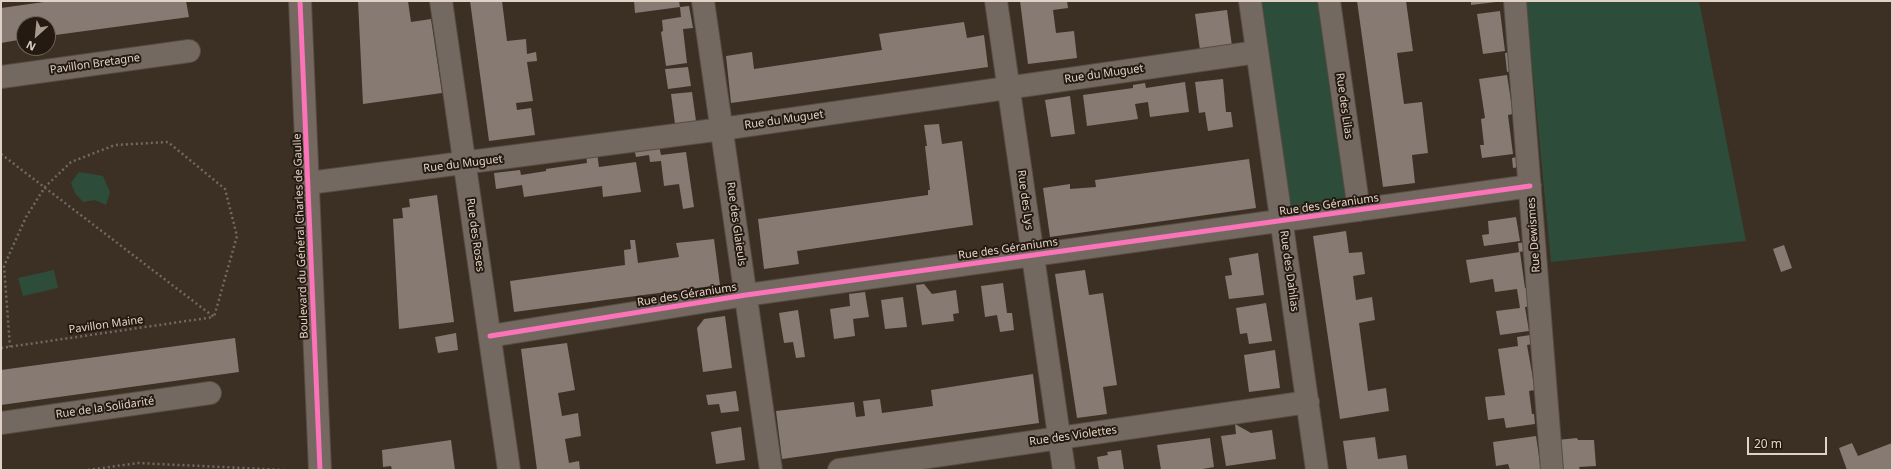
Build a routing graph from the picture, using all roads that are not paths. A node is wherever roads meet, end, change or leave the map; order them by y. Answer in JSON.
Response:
{"nodes":[{"id":1,"x":300,"y":1,"type":"edge"},
{"id":2,"x":441,"y":1,"type":"edge"},
{"id":3,"x":703,"y":1,"type":"edge"},
{"id":4,"x":996,"y":1,"type":"edge"},
{"id":5,"x":1250,"y":1,"type":"edge"},
{"id":6,"x":1329,"y":1,"type":"edge"},
{"id":7,"x":1515,"y":1,"type":"edge"},
{"id":8,"x":190,"y":51,"type":"dead end"},
{"id":9,"x":1257,"y":52,"type":"junction"},
{"id":10,"x":1,"y":77,"type":"edge"},
{"id":11,"x":1009,"y":88,"type":"junction"},
{"id":12,"x":722,"y":129,"type":"junction"},
{"id":13,"x":465,"y":164,"type":"junction"},
{"id":14,"x":309,"y":183,"type":"junction"},
{"id":15,"x":1530,"y":186,"type":"junction"},
{"id":16,"x":1359,"y":210,"type":"junction"},
{"id":17,"x":1282,"y":222,"type":"junction"},
{"id":18,"x":1033,"y":256,"type":"junction"},
{"id":19,"x":746,"y":295,"type":"junction"},
{"id":20,"x":490,"y":336,"type":"junction"},
{"id":21,"x":210,"y":393,"type":"dead end"},
{"id":22,"x":1308,"y":402,"type":"junction"},
{"id":23,"x":1,"y":423,"type":"edge"},
{"id":24,"x":1060,"y":438,"type":"junction"},
{"id":25,"x":320,"y":470,"type":"edge"},
{"id":26,"x":509,"y":470,"type":"edge"},
{"id":27,"x":771,"y":470,"type":"edge"},
{"id":28,"x":839,"y":470,"type":"edge"},
{"id":29,"x":1064,"y":470,"type":"edge"},
{"id":30,"x":1317,"y":470,"type":"edge"},
{"id":31,"x":1552,"y":470,"type":"edge"}],
"edges":[{"from":1,"to":14,"type":"main road","name":"Boulevard du Général Charles de Gaulle"},
{"from":2,"to":13,"type":"street","name":"Rue des Roses"},
{"from":3,"to":12,"type":"street","name":"Rue des Glaieuls"},
{"from":4,"to":11,"type":"street","name":"Rue des Lys"},
{"from":5,"to":9,"type":"street","name":"Rue des Dahlias"},
{"from":6,"to":16,"type":"street","name":"Rue des Lilas"},
{"from":7,"to":15,"type":"street","name":"Rue Dewismes"},
{"from":8,"to":10,"type":"street","name":"Pavillon Bretagne"},
{"from":9,"to":11,"type":"street","name":"Rue du Muguet"},
{"from":9,"to":17,"type":"street","name":"Rue des Dahlias"},
{"from":11,"to":12,"type":"street","name":"Rue du Muguet"},
{"from":11,"to":18,"type":"street","name":"Rue des Lys"},
{"from":12,"to":13,"type":"street","name":"Rue du Muguet"},
{"from":12,"to":19,"type":"street","name":"Rue des Glaieuls"},
{"from":13,"to":14,"type":"street","name":"Rue du Muguet"},
{"from":13,"to":20,"type":"street","name":"Rue des Roses"},
{"from":14,"to":25,"type":"main road","name":"Boulevard du Général Charles de Gaulle"},
{"from":15,"to":16,"type":"street","name":"Rue des Géraniums"},
{"from":15,"to":31,"type":"street","name":"Rue Dewismes"},
{"from":16,"to":17,"type":"street","name":"Rue des Géraniums"},
{"from":17,"to":18,"type":"street","name":"Rue des Géraniums"},
{"from":17,"to":22,"type":"street","name":"Rue des Dahlias"},
{"from":18,"to":19,"type":"street","name":"Rue des Géraniums"},
{"from":18,"to":24,"type":"street","name":"Rue des Lys"},
{"from":19,"to":20,"type":"street","name":"Rue des Géraniums"},
{"from":19,"to":27,"type":"street","name":"Rue des Glaieuls"},
{"from":20,"to":26,"type":"street","name":"Rue des Roses"},
{"from":21,"to":23,"type":"street","name":"Rue de la Solidarité"},
{"from":22,"to":24,"type":"street","name":"Rue des Violettes"},
{"from":22,"to":30,"type":"street","name":"Rue des Dahlias"},
{"from":24,"to":28,"type":"street","name":"Rue des Violettes"},
{"from":24,"to":29,"type":"street","name":"Rue des Lys"}]}
